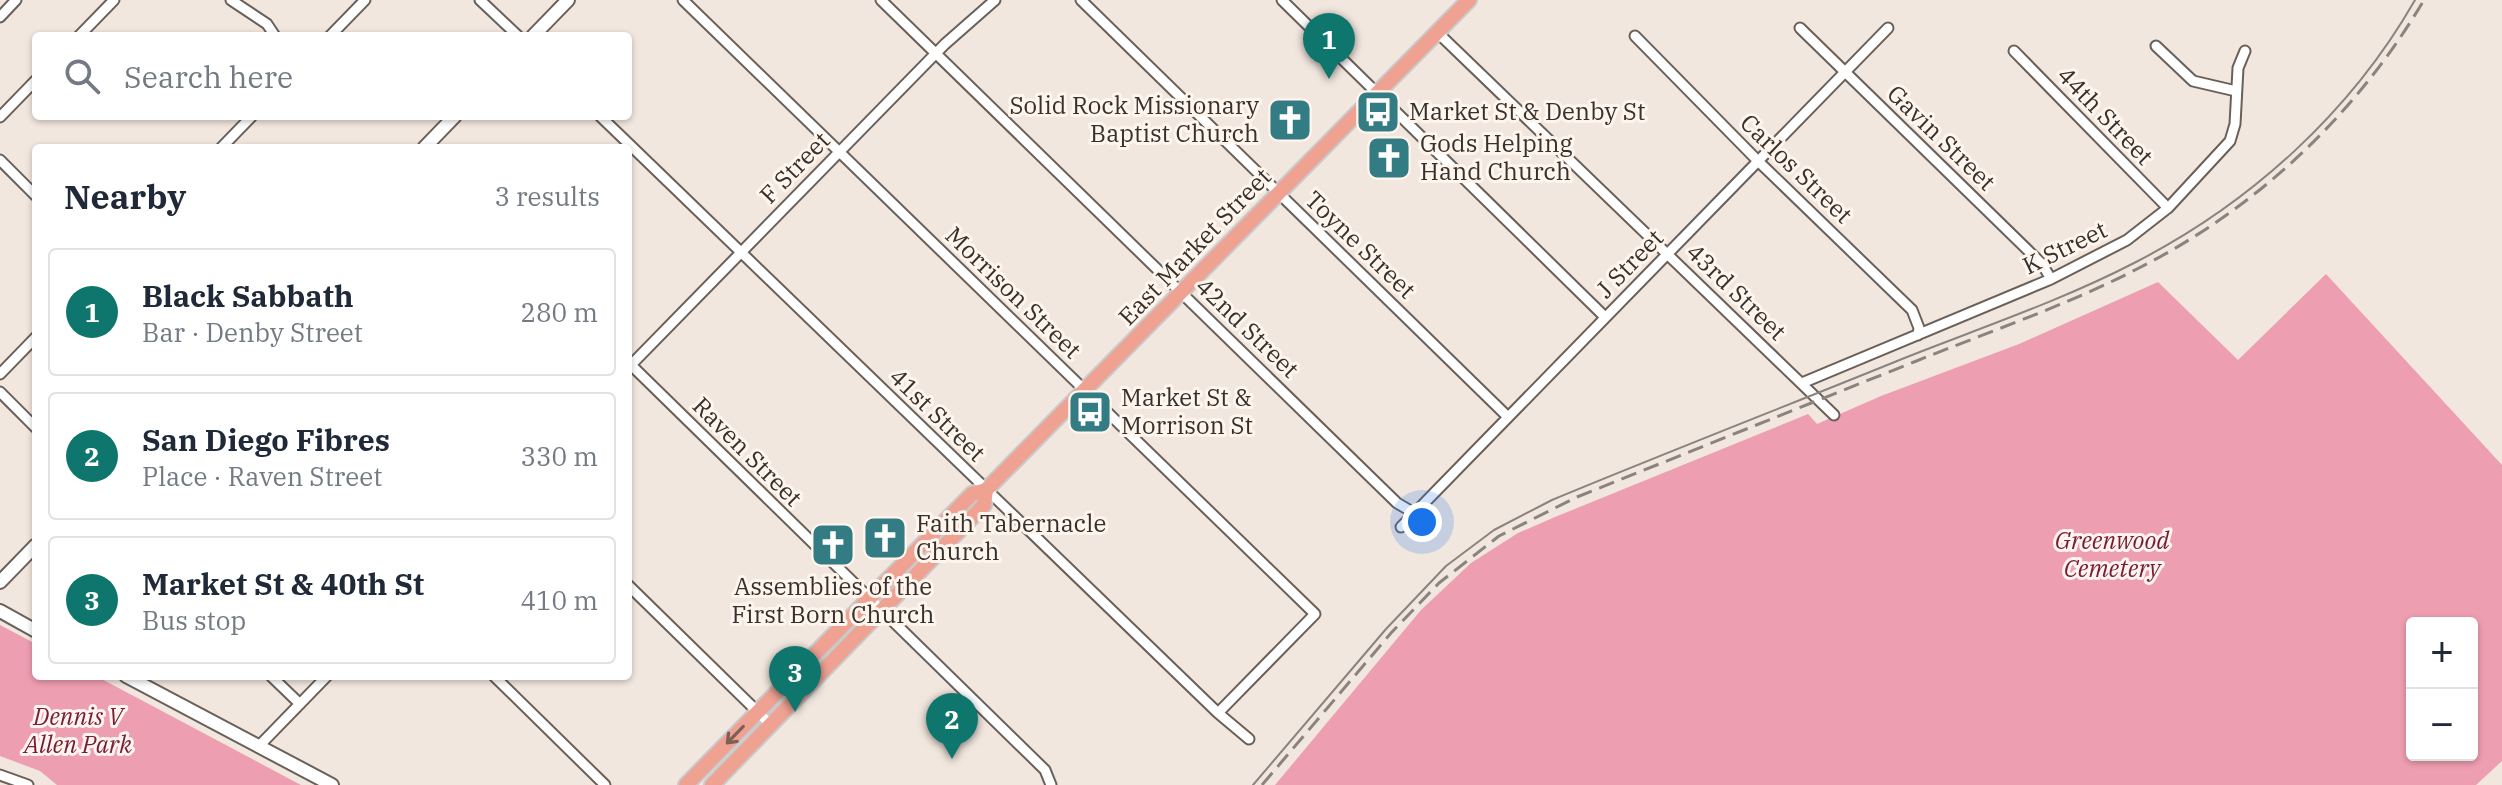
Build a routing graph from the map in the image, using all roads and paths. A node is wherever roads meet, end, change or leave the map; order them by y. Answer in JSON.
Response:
{"nodes":[{"id":1,"x":16,"y":0,"type":"edge"},
{"id":2,"x":114,"y":0,"type":"edge"},
{"id":3,"x":231,"y":0,"type":"edge"},
{"id":4,"x":365,"y":0,"type":"edge"},
{"id":5,"x":480,"y":0,"type":"edge"},
{"id":6,"x":568,"y":0,"type":"edge"},
{"id":7,"x":683,"y":0,"type":"edge"},
{"id":8,"x":881,"y":0,"type":"edge"},
{"id":9,"x":995,"y":0,"type":"edge"},
{"id":10,"x":1081,"y":0,"type":"edge"},
{"id":11,"x":1282,"y":0,"type":"edge"},
{"id":12,"x":1469,"y":0,"type":"edge"},
{"id":13,"x":0,"y":17,"type":"edge"},
{"id":14,"x":1800,"y":28,"type":"dead end"},
{"id":15,"x":1888,"y":28,"type":"dead end"},
{"id":16,"x":83,"y":32,"type":"edge"},
{"id":17,"x":272,"y":32,"type":"edge"},
{"id":18,"x":334,"y":32,"type":"edge"},
{"id":19,"x":514,"y":32,"type":"edge"},
{"id":20,"x":537,"y":32,"type":"edge"},
{"id":21,"x":1437,"y":32,"type":"junction"},
{"id":22,"x":1635,"y":36,"type":"dead end"},
{"id":23,"x":2156,"y":46,"type":"dead end"},
{"id":24,"x":2014,"y":51,"type":"dead end"},
{"id":25,"x":2245,"y":51,"type":"dead end"},
{"id":26,"x":935,"y":53,"type":"junction"},
{"id":27,"x":1845,"y":72,"type":"junction"},
{"id":28,"x":32,"y":84,"type":"edge"},
{"id":29,"x":2236,"y":91,"type":"junction"},
{"id":30,"x":1377,"y":94,"type":"junction"},
{"id":31,"x":0,"y":117,"type":"edge"},
{"id":32,"x":248,"y":120,"type":"edge"},
{"id":33,"x":451,"y":120,"type":"edge"},
{"id":34,"x":604,"y":120,"type":"edge"},
{"id":35,"x":225,"y":144,"type":"edge"},
{"id":36,"x":428,"y":144,"type":"edge"},
{"id":37,"x":629,"y":144,"type":"edge"},
{"id":38,"x":632,"y":147,"type":"edge"},
{"id":39,"x":839,"y":152,"type":"junction"},
{"id":40,"x":0,"y":160,"type":"edge"},
{"id":41,"x":1758,"y":161,"type":"junction"},
{"id":42,"x":32,"y":192,"type":"edge"},
{"id":43,"x":1279,"y":193,"type":"junction"},
{"id":44,"x":2168,"y":208,"type":"junction"},
{"id":45,"x":740,"y":252,"type":"junction"},
{"id":46,"x":1667,"y":254,"type":"junction"},
{"id":47,"x":2051,"y":279,"type":"junction"},
{"id":48,"x":1182,"y":292,"type":"junction"},
{"id":49,"x":1605,"y":317,"type":"junction"},
{"id":50,"x":1918,"y":335,"type":"junction"},
{"id":51,"x":32,"y":341,"type":"edge"},
{"id":52,"x":632,"y":362,"type":"edge"},
{"id":53,"x":632,"y":368,"type":"edge"},
{"id":54,"x":0,"y":374,"type":"edge"},
{"id":55,"x":1802,"y":383,"type":"junction"},
{"id":56,"x":1084,"y":391,"type":"junction"},
{"id":57,"x":0,"y":392,"type":"edge"},
{"id":58,"x":1834,"y":415,"type":"dead end"},
{"id":59,"x":1508,"y":417,"type":"junction"},
{"id":60,"x":32,"y":424,"type":"edge"},
{"id":61,"x":986,"y":490,"type":"junction"},
{"id":62,"x":1414,"y":513,"type":"junction"},
{"id":63,"x":1401,"y":527,"type":"dead end"},
{"id":64,"x":32,"y":549,"type":"edge"},
{"id":65,"x":0,"y":582,"type":"edge"},
{"id":66,"x":632,"y":589,"type":"edge"},
{"id":67,"x":867,"y":598,"type":"junction"},
{"id":68,"x":0,"y":611,"type":"edge"},
{"id":69,"x":881,"y":612,"type":"junction"},
{"id":70,"x":32,"y":629,"type":"edge"},
{"id":71,"x":133,"y":680,"type":"edge"},
{"id":72,"x":275,"y":680,"type":"edge"},
{"id":73,"x":323,"y":680,"type":"edge"},
{"id":74,"x":498,"y":680,"type":"edge"},
{"id":75,"x":300,"y":704,"type":"junction"},
{"id":76,"x":757,"y":711,"type":"junction"},
{"id":77,"x":1218,"y":713,"type":"junction"},
{"id":78,"x":771,"y":725,"type":"junction"},
{"id":79,"x":1249,"y":739,"type":"dead end"},
{"id":80,"x":258,"y":747,"type":"junction"},
{"id":81,"x":702,"y":768,"type":"junction"},
{"id":82,"x":0,"y":775,"type":"edge"},
{"id":83,"x":716,"y":784,"type":"edge"},
{"id":84,"x":28,"y":785,"type":"edge"},
{"id":85,"x":332,"y":785,"type":"edge"},
{"id":86,"x":605,"y":785,"type":"edge"},
{"id":87,"x":686,"y":785,"type":"edge"},
{"id":88,"x":1051,"y":785,"type":"edge"}],
"edges":[{"from":1,"to":13,"type":"street"},
{"from":2,"to":16,"type":"street"},
{"from":3,"to":17,"type":"street"},
{"from":4,"to":18,"type":"street"},
{"from":5,"to":19,"type":"street"},
{"from":6,"to":20,"type":"street"},
{"from":7,"to":39,"type":"street","name":"Morrison Street"},
{"from":8,"to":26,"type":"street","name":"42nd Street"},
{"from":9,"to":26,"type":"street","name":"F Street"},
{"from":10,"to":43,"type":"street","name":"Toyne Street"},
{"from":11,"to":30,"type":"street"},
{"from":12,"to":21,"type":"main road","name":"East Market Street"},
{"from":14,"to":27,"type":"street","name":"Gavin Street"},
{"from":15,"to":27,"type":"street","name":"J Street"},
{"from":21,"to":30,"type":"main road","name":"East Market Street"},
{"from":21,"to":46,"type":"street","name":"43rd Street"},
{"from":22,"to":41,"type":"street","name":"Carlos Street"},
{"from":23,"to":29,"type":"street"},
{"from":24,"to":44,"type":"street","name":"44th Street"},
{"from":25,"to":29,"type":"street","name":"K Street"},
{"from":26,"to":39,"type":"street","name":"F Street"},
{"from":26,"to":48,"type":"street","name":"42nd Street"},
{"from":27,"to":41,"type":"street","name":"J Street"},
{"from":27,"to":47,"type":"street","name":"Gavin Street"},
{"from":28,"to":31,"type":"street"},
{"from":29,"to":44,"type":"street","name":"K Street"},
{"from":30,"to":43,"type":"main road","name":"East Market Street"},
{"from":30,"to":49,"type":"street"},
{"from":32,"to":35,"type":"street"},
{"from":33,"to":36,"type":"street"},
{"from":34,"to":37,"type":"street","name":"41st Street"},
{"from":38,"to":45,"type":"street","name":"41st Street"},
{"from":39,"to":45,"type":"street","name":"F Street"},
{"from":39,"to":56,"type":"street","name":"Morrison Street"},
{"from":40,"to":42,"type":"street"},
{"from":41,"to":46,"type":"street","name":"J Street"},
{"from":41,"to":50,"type":"street","name":"Carlos Street"},
{"from":43,"to":48,"type":"main road","name":"East Market Street"},
{"from":43,"to":59,"type":"street","name":"Toyne Street"},
{"from":44,"to":47,"type":"street","name":"K Street"},
{"from":45,"to":52,"type":"street","name":"F Street"},
{"from":45,"to":61,"type":"street","name":"41st Street"},
{"from":46,"to":49,"type":"street","name":"J Street"},
{"from":46,"to":55,"type":"street","name":"43rd Street"},
{"from":47,"to":50,"type":"street","name":"K Street"},
{"from":48,"to":56,"type":"main road","name":"East Market Street"},
{"from":48,"to":62,"type":"street","name":"42nd Street"},
{"from":49,"to":59,"type":"street","name":"J Street"},
{"from":50,"to":55,"type":"street","name":"K Street"},
{"from":51,"to":54,"type":"street"},
{"from":53,"to":67,"type":"street","name":"Raven Street"},
{"from":55,"to":58,"type":"street","name":"43rd Street"},
{"from":56,"to":61,"type":"main road","name":"East Market Street"},
{"from":56,"to":77,"type":"street","name":"Morrison Street"},
{"from":57,"to":60,"type":"street"},
{"from":59,"to":62,"type":"street","name":"J Street"},
{"from":61,"to":67,"type":"main road","name":"East Market Street"},
{"from":61,"to":69,"type":"main road","name":"East Market Street"},
{"from":61,"to":77,"type":"street","name":"41st Street"},
{"from":62,"to":63,"type":"street","name":"J Street"},
{"from":64,"to":65,"type":"street"},
{"from":66,"to":76,"type":"street"},
{"from":67,"to":69,"type":"street","name":"Raven Street"},
{"from":67,"to":76,"type":"main road","name":"East Market Street"},
{"from":68,"to":70,"type":"street"},
{"from":69,"to":78,"type":"main road","name":"East Market Street"},
{"from":69,"to":88,"type":"street","name":"Raven Street"},
{"from":71,"to":80,"type":"street"},
{"from":72,"to":75,"type":"street"},
{"from":73,"to":75,"type":"street"},
{"from":74,"to":86,"type":"street"},
{"from":75,"to":80,"type":"street"},
{"from":76,"to":78,"type":"street"},
{"from":76,"to":81,"type":"main road","name":"East Market Street","one_way":true},
{"from":77,"to":79,"type":"street","name":"41st Street"},
{"from":78,"to":83,"type":"main road","name":"East Market Street"},
{"from":80,"to":85,"type":"street"},
{"from":81,"to":83,"type":"street"},
{"from":81,"to":87,"type":"main road","name":"East Market Street"},
{"from":82,"to":84,"type":"street"}]}
